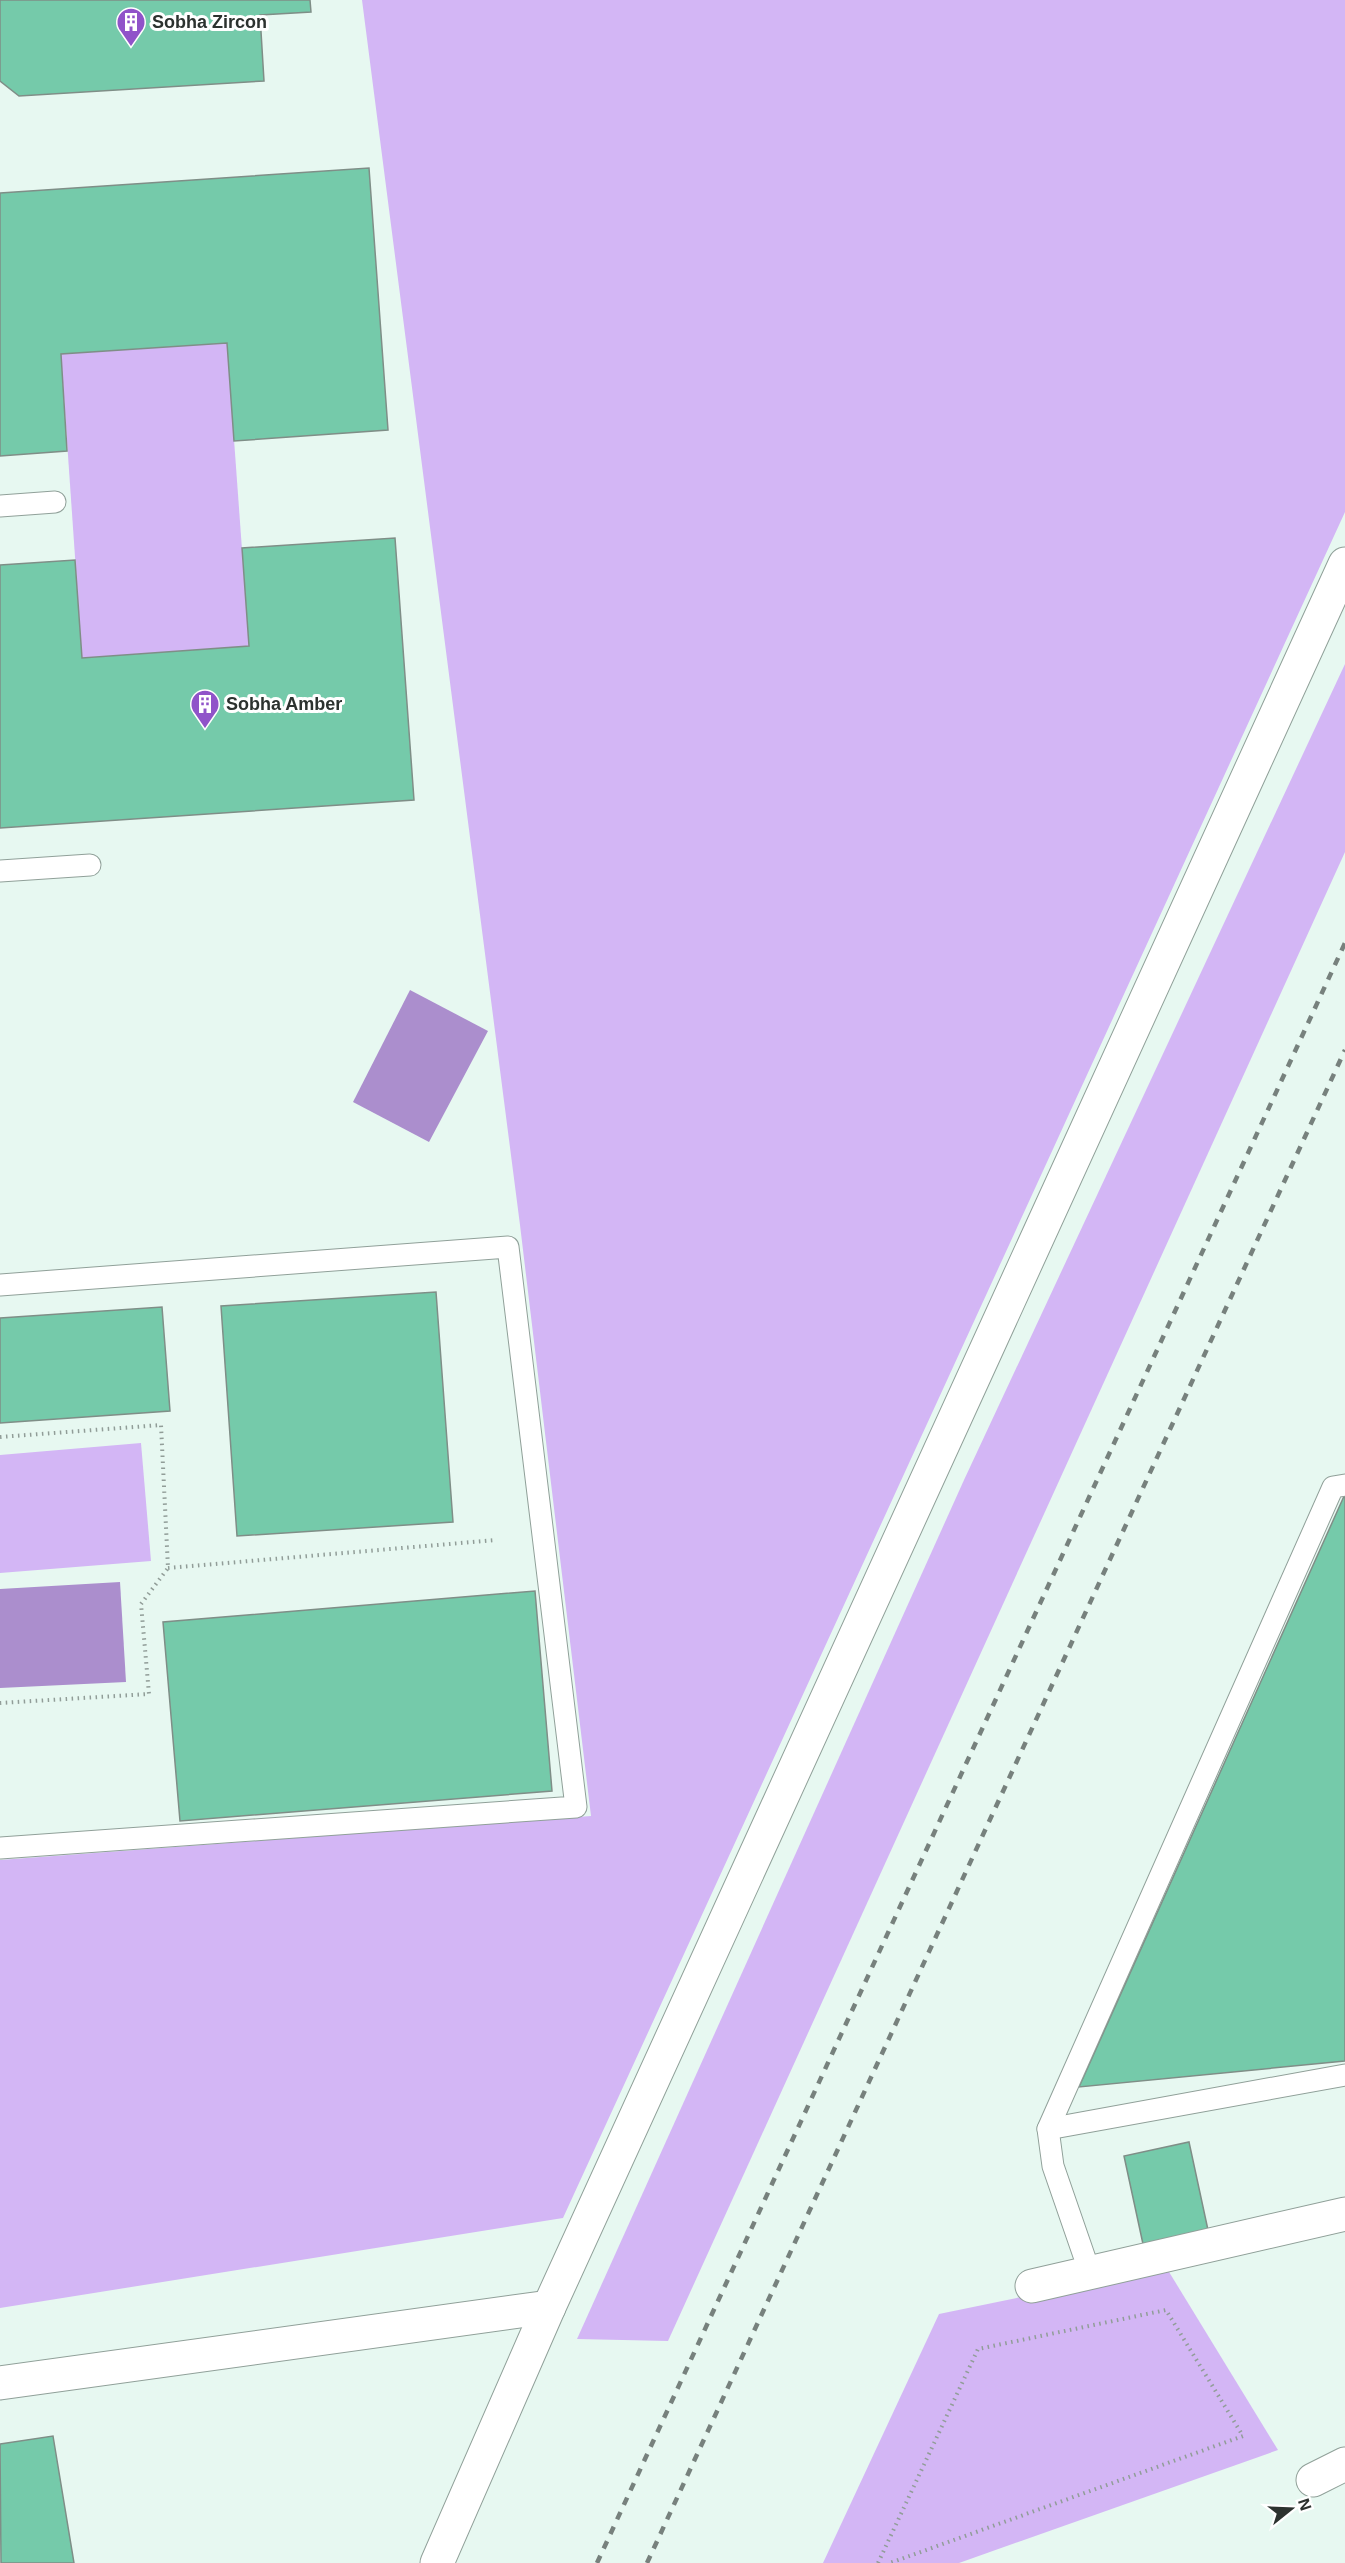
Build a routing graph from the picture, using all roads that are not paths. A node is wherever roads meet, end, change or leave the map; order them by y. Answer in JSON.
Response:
{"nodes":[{"id":1,"x":55,"y":502,"type":"dead end"},
{"id":2,"x":0,"y":506,"type":"edge"},
{"id":3,"x":1345,"y":564,"type":"edge"},
{"id":4,"x":90,"y":865,"type":"dead end"},
{"id":5,"x":0,"y":871,"type":"edge"},
{"id":6,"x":0,"y":1285,"type":"edge"},
{"id":7,"x":1345,"y":1485,"type":"edge"},
{"id":8,"x":0,"y":1848,"type":"edge"},
{"id":9,"x":1345,"y":2075,"type":"edge"},
{"id":10,"x":1048,"y":2129,"type":"junction"},
{"id":11,"x":1345,"y":2214,"type":"edge"},
{"id":12,"x":1089,"y":2272,"type":"junction"},
{"id":13,"x":1032,"y":2286,"type":"dead end"},
{"id":14,"x":549,"y":2307,"type":"junction"},
{"id":15,"x":0,"y":2383,"type":"edge"},
{"id":16,"x":1345,"y":2464,"type":"edge"},
{"id":17,"x":1313,"y":2480,"type":"dead end"},
{"id":18,"x":437,"y":2563,"type":"edge"}],
"edges":[{"from":1,"to":2,"type":"lane"},
{"from":3,"to":14,"type":"street"},
{"from":4,"to":5,"type":"lane"},
{"from":6,"to":8,"type":"lane"},
{"from":7,"to":10,"type":"lane"},
{"from":9,"to":10,"type":"lane"},
{"from":10,"to":12,"type":"lane"},
{"from":11,"to":12,"type":"street"},
{"from":12,"to":13,"type":"street"},
{"from":14,"to":15,"type":"street"},
{"from":14,"to":18,"type":"street"},
{"from":16,"to":17,"type":"street"}]}
